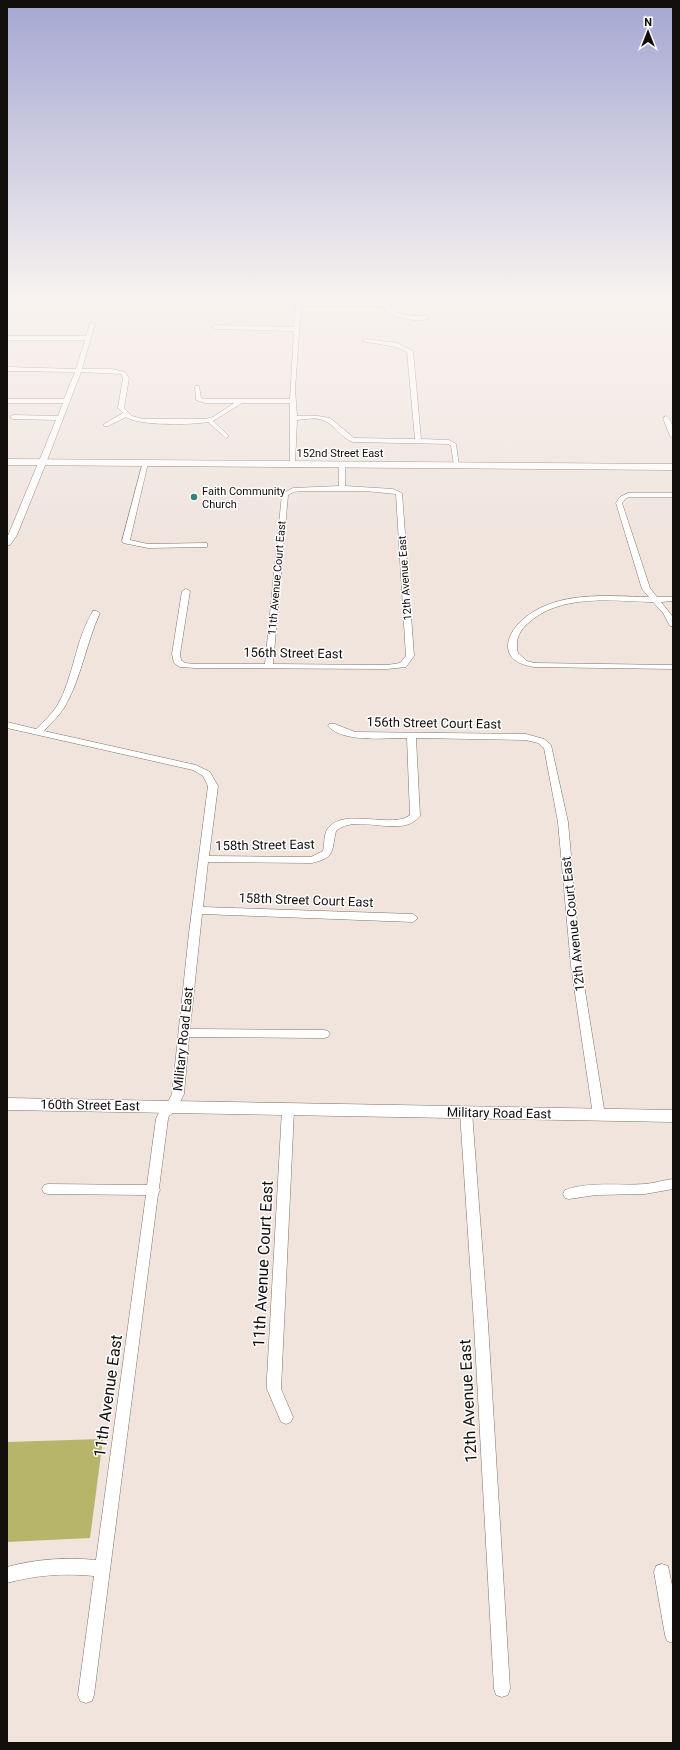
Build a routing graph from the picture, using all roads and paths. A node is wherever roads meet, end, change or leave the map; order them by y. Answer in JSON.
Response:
{"nodes":[{"id":1,"x":75,"y":378,"type":"edge"},
{"id":2,"x":126,"y":378,"type":"edge"},
{"id":3,"x":294,"y":378,"type":"edge"},
{"id":4,"x":412,"y":378,"type":"edge"},
{"id":5,"x":197,"y":387,"type":"dead end"},
{"id":6,"x":7,"y":401,"type":"edge"},
{"id":7,"x":66,"y":401,"type":"junction"},
{"id":8,"x":239,"y":402,"type":"junction"},
{"id":9,"x":293,"y":402,"type":"junction"},
{"id":10,"x":126,"y":414,"type":"junction"},
{"id":11,"x":13,"y":418,"type":"dead end"},
{"id":12,"x":60,"y":418,"type":"junction"},
{"id":13,"x":294,"y":418,"type":"junction"},
{"id":14,"x":666,"y":418,"type":"dead end"},
{"id":15,"x":209,"y":420,"type":"junction"},
{"id":16,"x":106,"y":425,"type":"dead end"},
{"id":17,"x":226,"y":436,"type":"dead end"},
{"id":18,"x":673,"y":436,"type":"edge"},
{"id":19,"x":418,"y":441,"type":"junction"},
{"id":20,"x":7,"y":462,"type":"edge"},
{"id":21,"x":42,"y":463,"type":"junction"},
{"id":22,"x":145,"y":463,"type":"junction"},
{"id":23,"x":292,"y":464,"type":"junction"},
{"id":24,"x":342,"y":465,"type":"junction"},
{"id":25,"x":457,"y":465,"type":"junction"},
{"id":26,"x":673,"y":467,"type":"edge"},
{"id":27,"x":342,"y":490,"type":"junction"},
{"id":28,"x":673,"y":494,"type":"edge"},
{"id":29,"x":7,"y":544,"type":"edge"},
{"id":30,"x":204,"y":545,"type":"dead end"},
{"id":31,"x":186,"y":591,"type":"dead end"},
{"id":32,"x":654,"y":599,"type":"junction"},
{"id":33,"x":673,"y":599,"type":"edge"},
{"id":34,"x":96,"y":613,"type":"dead end"},
{"id":35,"x":673,"y":624,"type":"edge"},
{"id":36,"x":405,"y":663,"type":"joint"},
{"id":37,"x":269,"y":666,"type":"junction"},
{"id":38,"x":673,"y":667,"type":"edge"},
{"id":39,"x":7,"y":725,"type":"edge"},
{"id":40,"x":332,"y":726,"type":"dead end"},
{"id":41,"x":38,"y":732,"type":"junction"},
{"id":42,"x":411,"y":736,"type":"junction"},
{"id":43,"x":537,"y":740,"type":"joint"},
{"id":44,"x":204,"y":859,"type":"junction"},
{"id":45,"x":198,"y":910,"type":"junction"},
{"id":46,"x":413,"y":918,"type":"dead end"},
{"id":47,"x":184,"y":1033,"type":"junction"},
{"id":48,"x":324,"y":1034,"type":"dead end"},
{"id":49,"x":7,"y":1104,"type":"edge"},
{"id":50,"x":172,"y":1107,"type":"junction"},
{"id":51,"x":288,"y":1110,"type":"junction"},
{"id":52,"x":466,"y":1112,"type":"junction"},
{"id":53,"x":599,"y":1115,"type":"junction"},
{"id":54,"x":673,"y":1116,"type":"edge"},
{"id":55,"x":673,"y":1184,"type":"edge"},
{"id":56,"x":48,"y":1189,"type":"dead end"},
{"id":57,"x":154,"y":1190,"type":"junction"},
{"id":58,"x":569,"y":1194,"type":"dead end"},
{"id":59,"x":286,"y":1417,"type":"dead end"},
{"id":60,"x":103,"y":1569,"type":"junction"},
{"id":61,"x":662,"y":1572,"type":"dead end"},
{"id":62,"x":7,"y":1575,"type":"edge"},
{"id":63,"x":673,"y":1635,"type":"edge"},
{"id":64,"x":502,"y":1688,"type":"dead end"},
{"id":65,"x":86,"y":1695,"type":"dead end"}],
"edges":[{"from":1,"to":7,"type":"street"},
{"from":2,"to":10,"type":"street"},
{"from":3,"to":9,"type":"street"},
{"from":4,"to":19,"type":"street"},
{"from":5,"to":8,"type":"street"},
{"from":6,"to":7,"type":"street"},
{"from":7,"to":12,"type":"street"},
{"from":8,"to":9,"type":"street"},
{"from":8,"to":15,"type":"street"},
{"from":9,"to":13,"type":"street"},
{"from":10,"to":15,"type":"street"},
{"from":10,"to":16,"type":"street"},
{"from":11,"to":12,"type":"street"},
{"from":12,"to":21,"type":"street"},
{"from":13,"to":19,"type":"street"},
{"from":13,"to":23,"type":"street"},
{"from":14,"to":18,"type":"street"},
{"from":15,"to":17,"type":"street"},
{"from":19,"to":25,"type":"street"},
{"from":20,"to":21,"type":"main road","name":"152nd Street East"},
{"from":21,"to":22,"type":"main road","name":"152nd Street East"},
{"from":21,"to":29,"type":"street"},
{"from":22,"to":23,"type":"main road","name":"152nd Street East"},
{"from":22,"to":30,"type":"street"},
{"from":23,"to":24,"type":"main road","name":"152nd Street East"},
{"from":24,"to":25,"type":"main road","name":"152nd Street East"},
{"from":24,"to":27,"type":"street"},
{"from":25,"to":26,"type":"main road","name":"152nd Street East"},
{"from":27,"to":36,"type":"street","name":"12th Avenue East"},
{"from":27,"to":37,"type":"street","name":"11th Avenue Court East"},
{"from":28,"to":32,"type":"street"},
{"from":31,"to":37,"type":"street","name":"156th Street East"},
{"from":32,"to":33,"type":"street"},
{"from":32,"to":35,"type":"street"},
{"from":32,"to":38,"type":"street"},
{"from":34,"to":41,"type":"street"},
{"from":36,"to":37,"type":"street","name":"156th Street East"},
{"from":39,"to":41,"type":"street","name":"Military Road East"},
{"from":40,"to":42,"type":"street","name":"156th Street Court East"},
{"from":41,"to":44,"type":"street","name":"Military Road East"},
{"from":42,"to":43,"type":"street","name":"156th Street Court East"},
{"from":42,"to":44,"type":"street","name":"158th Street East"},
{"from":43,"to":53,"type":"street","name":"12th Avenue Court East"},
{"from":44,"to":45,"type":"street","name":"Military Road East"},
{"from":45,"to":46,"type":"street","name":"158th Street Court East"},
{"from":45,"to":47,"type":"street","name":"Military Road East"},
{"from":47,"to":48,"type":"street"},
{"from":47,"to":50,"type":"street","name":"Military Road East"},
{"from":49,"to":50,"type":"street","name":"160th Street East"},
{"from":50,"to":51,"type":"street","name":"Military Road East"},
{"from":50,"to":57,"type":"street","name":"11th Avenue East"},
{"from":51,"to":52,"type":"street","name":"Military Road East"},
{"from":51,"to":59,"type":"street","name":"11th Avenue Court East"},
{"from":52,"to":53,"type":"street","name":"Military Road East"},
{"from":52,"to":64,"type":"street","name":"12th Avenue East"},
{"from":53,"to":54,"type":"street","name":"Military Road East"},
{"from":55,"to":58,"type":"street"},
{"from":56,"to":57,"type":"street"},
{"from":57,"to":60,"type":"street","name":"11th Avenue East"},
{"from":60,"to":62,"type":"street"},
{"from":60,"to":65,"type":"street","name":"11th Avenue East"},
{"from":61,"to":63,"type":"street"}]}
